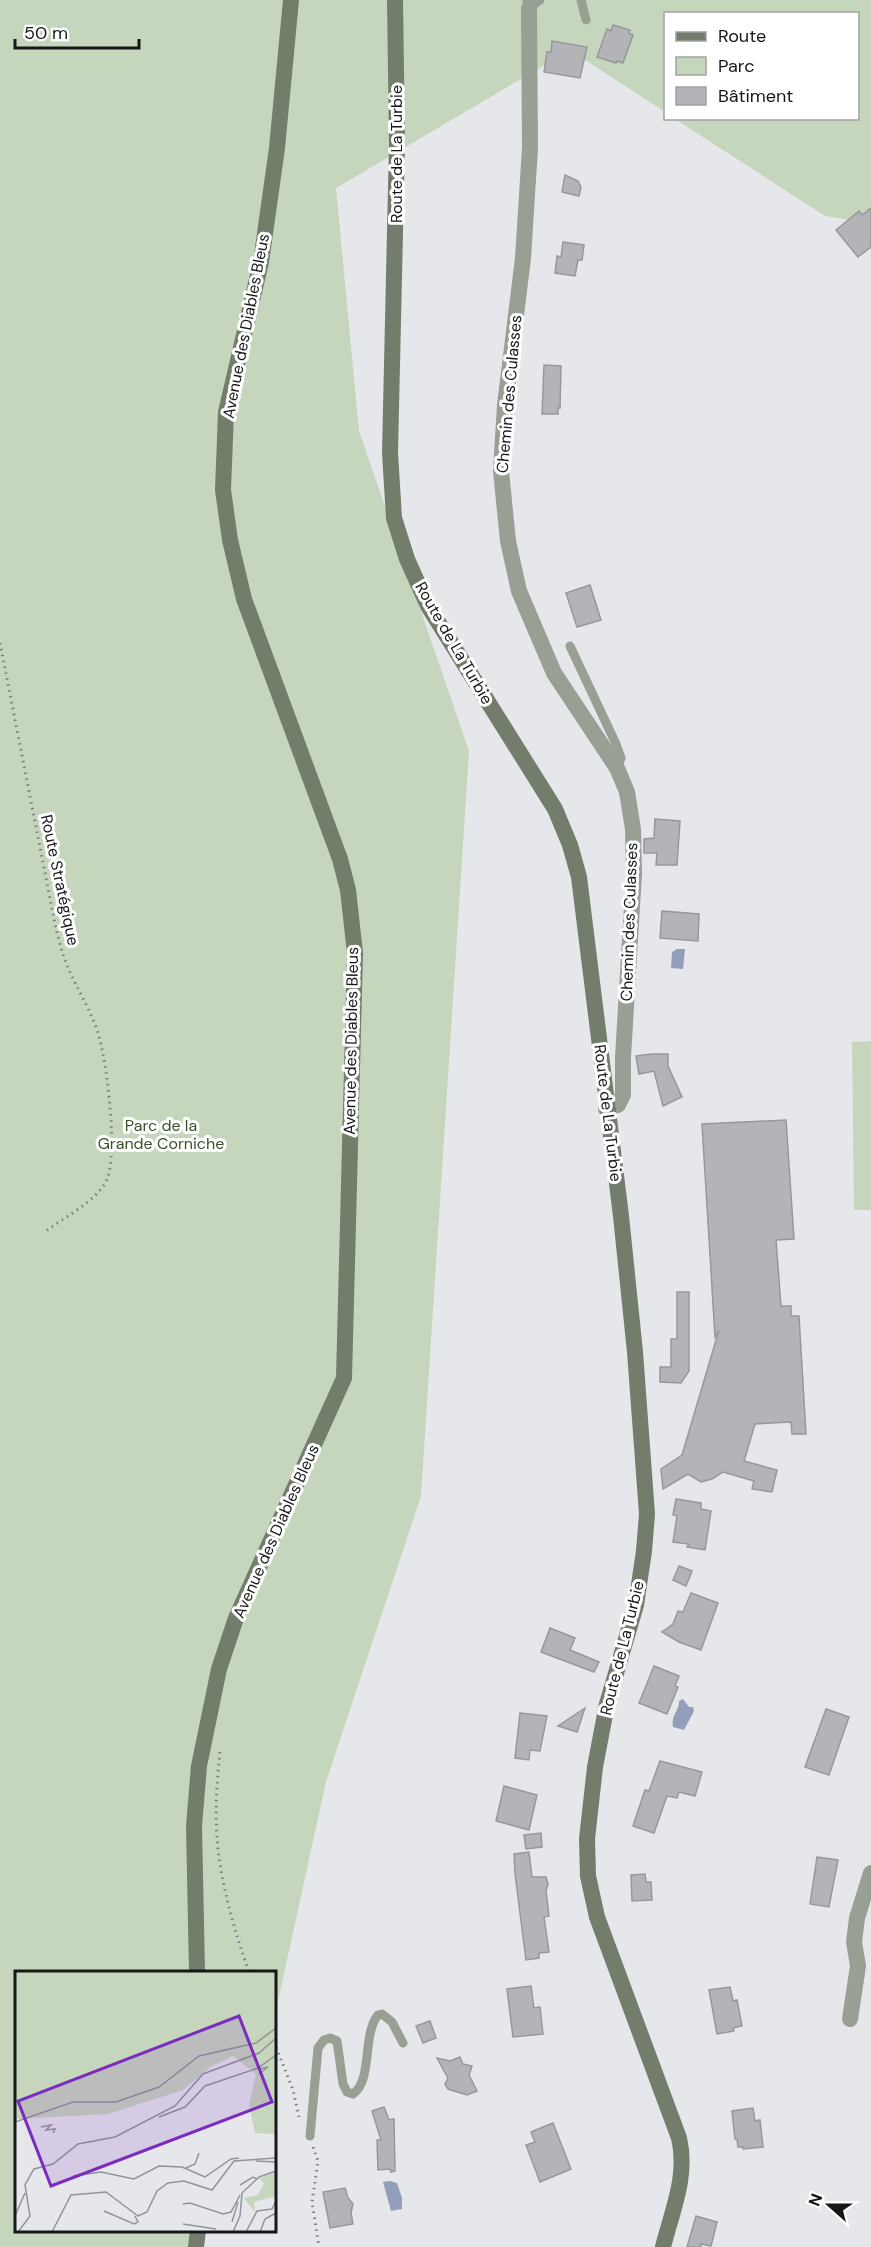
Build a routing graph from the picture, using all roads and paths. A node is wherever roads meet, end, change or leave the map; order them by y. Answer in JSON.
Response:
{"nodes":[{"id":1,"x":291,"y":0,"type":"edge"},
{"id":2,"x":395,"y":0,"type":"edge"},
{"id":3,"x":581,"y":0,"type":"edge"},
{"id":4,"x":532,"y":3,"type":"edge"},
{"id":5,"x":586,"y":20,"type":"dead end"},
{"id":6,"x":0,"y":643,"type":"edge"},
{"id":7,"x":570,"y":646,"type":"dead end"},
{"id":8,"x":617,"y":768,"type":"junction"},
{"id":9,"x":606,"y":1109,"type":"junction"},
{"id":10,"x":46,"y":1231,"type":"dead end"},
{"id":11,"x":221,"y":1744,"type":"dead end"},
{"id":12,"x":871,"y":1873,"type":"edge"},
{"id":13,"x":197,"y":1971,"type":"edge"},
{"id":14,"x":249,"y":1971,"type":"edge"},
{"id":15,"x":850,"y":2019,"type":"dead end"},
{"id":16,"x":403,"y":2043,"type":"dead end"},
{"id":17,"x":310,"y":2136,"type":"dead end"},
{"id":18,"x":198,"y":2232,"type":"edge"},
{"id":19,"x":196,"y":2247,"type":"edge"},
{"id":20,"x":663,"y":2247,"type":"edge"}],
"edges":[{"from":1,"to":13,"type":"main road","name":"Avenue des Diables Bleus"},
{"from":2,"to":9,"type":"main road","name":"Route de La Turbie"},
{"from":3,"to":5,"type":"lane"},
{"from":4,"to":8,"type":"street","name":"Chemin des Culasses"},
{"from":6,"to":10,"type":"path","name":"Route Stratégique"},
{"from":7,"to":8,"type":"lane"},
{"from":8,"to":9,"type":"street","name":"Chemin des Culasses"},
{"from":9,"to":20,"type":"main road","name":"Route de La Turbie"},
{"from":11,"to":14,"type":"path"},
{"from":12,"to":15,"type":"street"},
{"from":16,"to":17,"type":"lane"},
{"from":18,"to":19,"type":"main road"}]}
